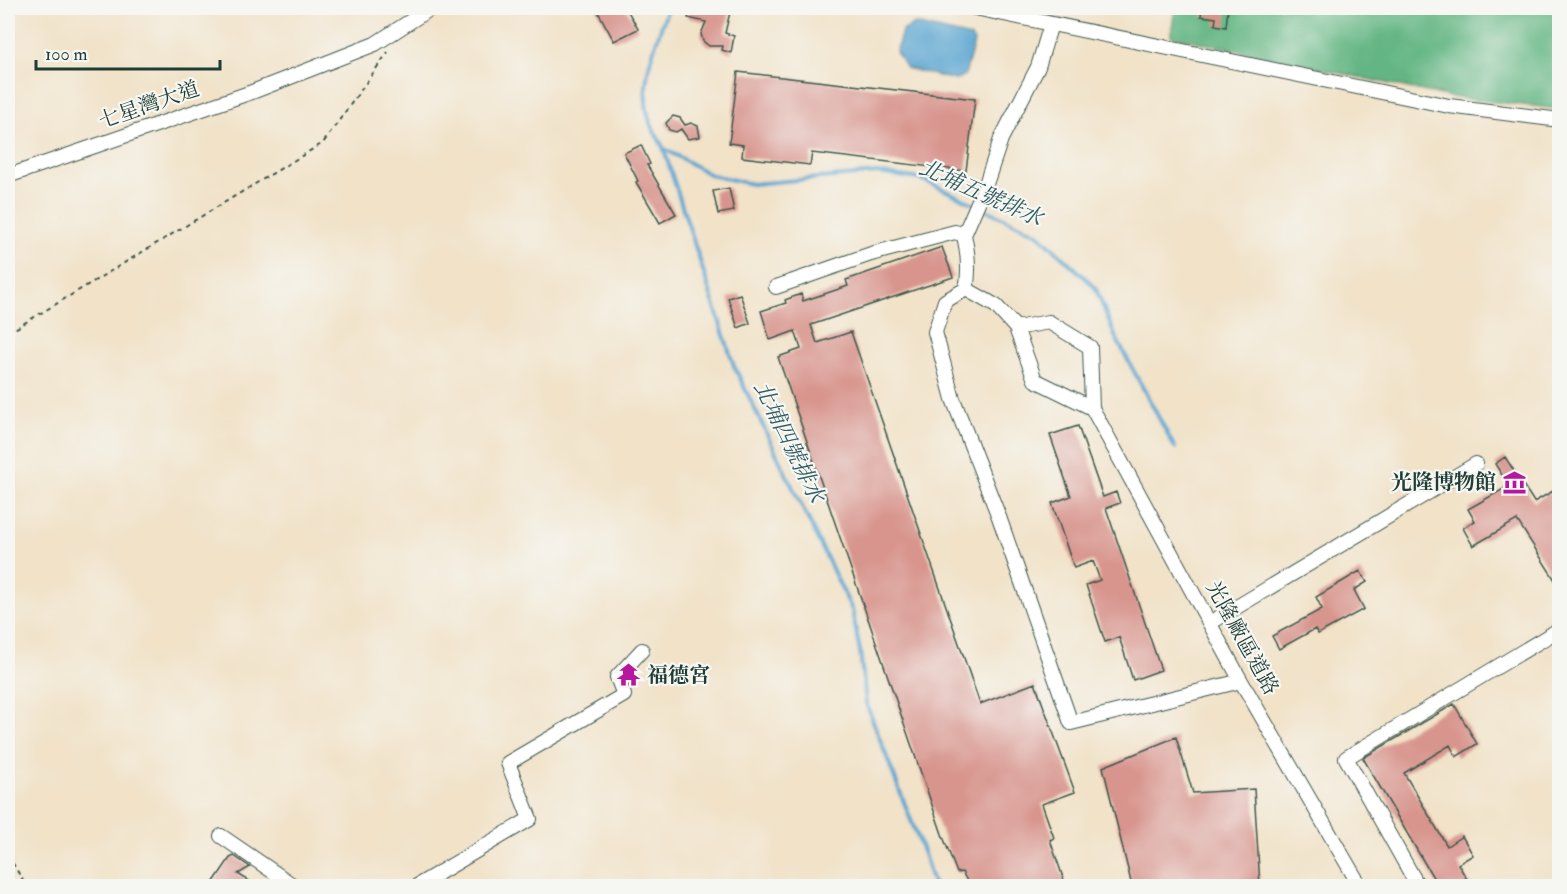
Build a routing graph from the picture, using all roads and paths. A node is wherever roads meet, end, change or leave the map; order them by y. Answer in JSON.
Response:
{"nodes":[{"id":1,"x":431,"y":8,"type":"edge"},
{"id":2,"x":975,"y":8,"type":"edge"},
{"id":3,"x":1051,"y":24,"type":"junction"},
{"id":4,"x":389,"y":51,"type":"dead end"},
{"id":5,"x":1560,"y":120,"type":"edge"},
{"id":6,"x":8,"y":176,"type":"edge"},
{"id":7,"x":964,"y":235,"type":"junction"},
{"id":8,"x":776,"y":287,"type":"dead end"},
{"id":9,"x":966,"y":289,"type":"junction"},
{"id":10,"x":1016,"y":328,"type":"junction"},
{"id":11,"x":8,"y":333,"type":"edge"},
{"id":12,"x":1092,"y":408,"type":"junction"},
{"id":13,"x":1476,"y":464,"type":"dead end"},
{"id":14,"x":1210,"y":623,"type":"junction"},
{"id":15,"x":1560,"y":629,"type":"edge"},
{"id":16,"x":642,"y":650,"type":"dead end"},
{"id":17,"x":1241,"y":681,"type":"junction"},
{"id":18,"x":221,"y":836,"type":"dead end"},
{"id":19,"x":8,"y":855,"type":"edge"},
{"id":20,"x":26,"y":886,"type":"edge"},
{"id":21,"x":294,"y":886,"type":"edge"},
{"id":22,"x":417,"y":886,"type":"edge"},
{"id":23,"x":1360,"y":886,"type":"edge"},
{"id":24,"x":1418,"y":886,"type":"edge"}],
"edges":[{"from":1,"to":6,"type":"street","name":"七星灣大道"},
{"from":2,"to":3,"type":"street"},
{"from":3,"to":5,"type":"street"},
{"from":3,"to":7,"type":"street"},
{"from":4,"to":11,"type":"path"},
{"from":7,"to":8,"type":"street"},
{"from":7,"to":9,"type":"street"},
{"from":9,"to":10,"type":"street"},
{"from":9,"to":17,"type":"street"},
{"from":10,"to":12,"type":"street"},
{"from":10,"to":12,"type":"street","name":"光隆廠區道路"},
{"from":12,"to":14,"type":"street","name":"光隆廠區道路"},
{"from":13,"to":14,"type":"street"},
{"from":14,"to":17,"type":"street","name":"光隆廠區道路"},
{"from":15,"to":24,"type":"street"},
{"from":16,"to":22,"type":"street"},
{"from":17,"to":23,"type":"street","name":"光隆廠區道路"},
{"from":18,"to":21,"type":"street"},
{"from":19,"to":20,"type":"path"}]}
